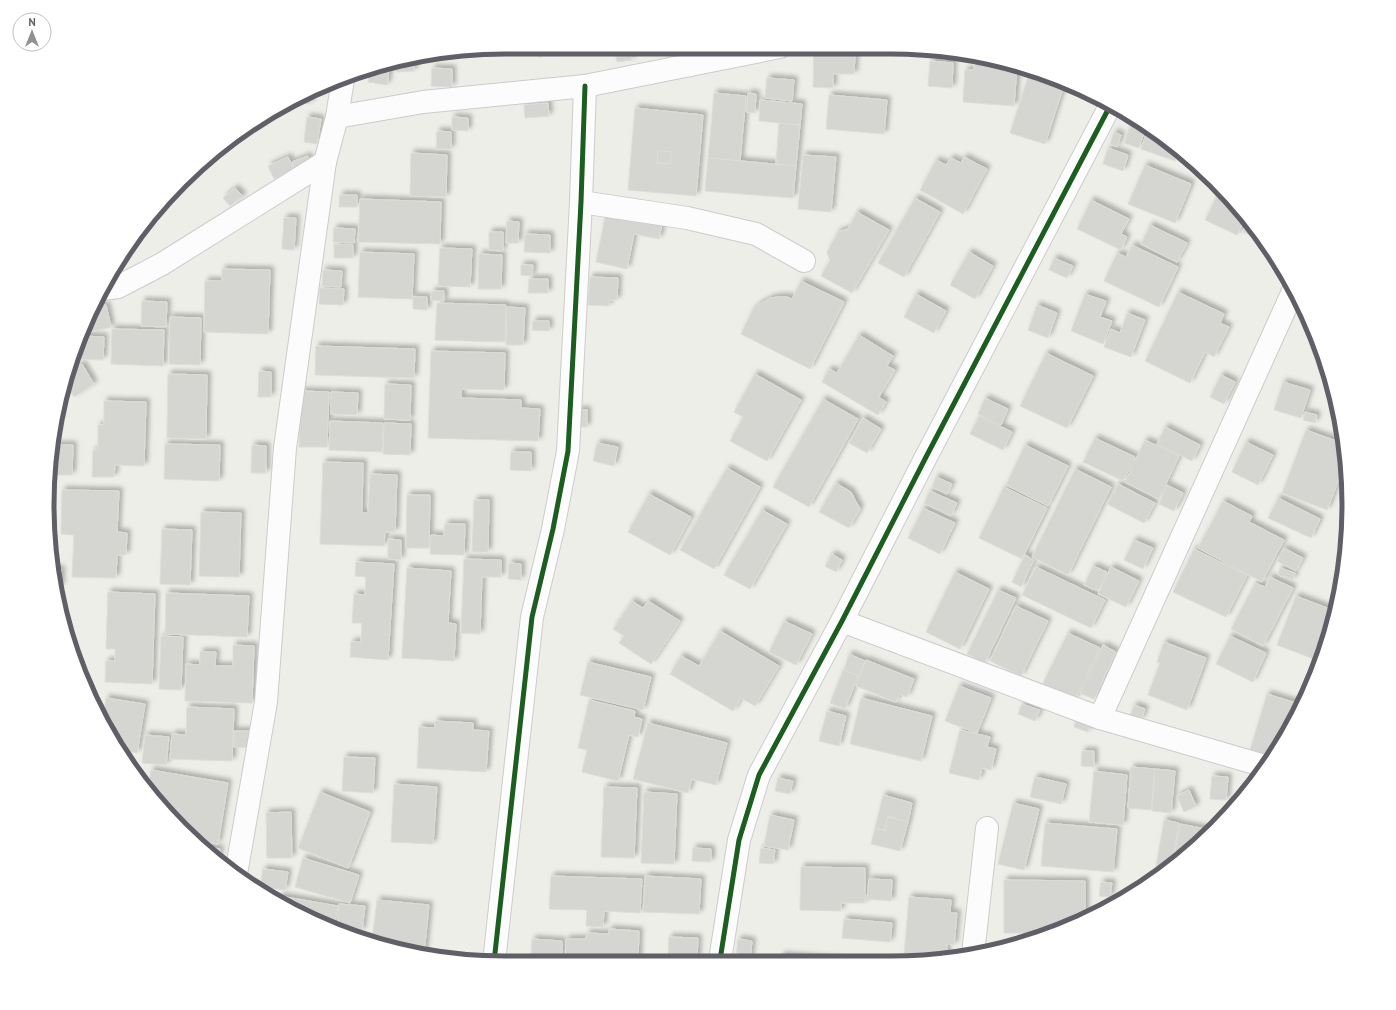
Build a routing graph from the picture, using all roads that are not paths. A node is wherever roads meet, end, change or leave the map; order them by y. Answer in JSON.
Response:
{"nodes":[{"id":1,"x":745,"y":54,"type":"edge"},
{"id":2,"x":343,"y":84,"type":"edge"},
{"id":3,"x":585,"y":86,"type":"junction"},
{"id":4,"x":1108,"y":110,"type":"edge"},
{"id":5,"x":338,"y":117,"type":"junction"},
{"id":6,"x":325,"y":162,"type":"junction"},
{"id":7,"x":581,"y":202,"type":"junction"},
{"id":8,"x":804,"y":261,"type":"dead end"},
{"id":9,"x":110,"y":288,"type":"edge"},
{"id":10,"x":1290,"y":297,"type":"edge"},
{"id":11,"x":842,"y":621,"type":"junction"},
{"id":12,"x":1100,"y":718,"type":"junction"},
{"id":13,"x":1260,"y":765,"type":"edge"},
{"id":14,"x":988,"y":828,"type":"dead end"},
{"id":15,"x":237,"y":868,"type":"edge"},
{"id":16,"x":974,"y":948,"type":"edge"},
{"id":17,"x":495,"y":956,"type":"edge"},
{"id":18,"x":721,"y":956,"type":"edge"}],
"edges":[{"from":1,"to":3,"type":"street"},
{"from":2,"to":5,"type":"street"},
{"from":3,"to":5,"type":"street"},
{"from":3,"to":7,"type":"street"},
{"from":4,"to":11,"type":"street"},
{"from":5,"to":6,"type":"street"},
{"from":6,"to":9,"type":"street"},
{"from":6,"to":15,"type":"street"},
{"from":7,"to":8,"type":"street"},
{"from":7,"to":17,"type":"street"},
{"from":10,"to":12,"type":"street"},
{"from":11,"to":12,"type":"street"},
{"from":11,"to":18,"type":"street"},
{"from":12,"to":13,"type":"street"},
{"from":14,"to":16,"type":"street"}]}
